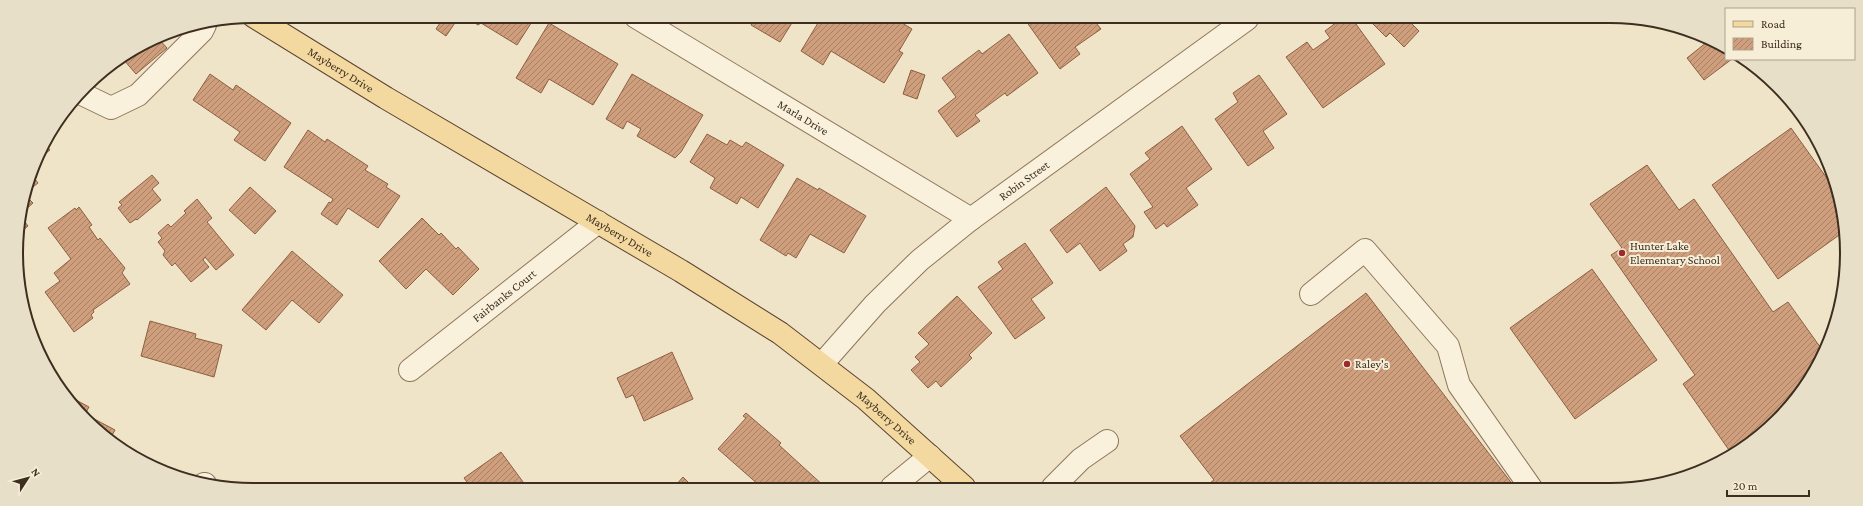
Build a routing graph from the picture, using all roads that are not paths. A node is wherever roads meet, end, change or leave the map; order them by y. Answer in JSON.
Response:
{"nodes":[{"id":1,"x":264,"y":23,"type":"edge"},
{"id":2,"x":651,"y":23,"type":"edge"},
{"id":3,"x":1241,"y":23,"type":"edge"},
{"id":4,"x":204,"y":28,"type":"edge"},
{"id":5,"x":85,"y":95,"type":"edge"},
{"id":6,"x":971,"y":219,"type":"junction"},
{"id":7,"x":598,"y":222,"type":"junction"},
{"id":8,"x":1310,"y":294,"type":"dead end"},
{"id":9,"x":822,"y":364,"type":"junction"},
{"id":10,"x":410,"y":370,"type":"dead end"},
{"id":11,"x":1107,"y":441,"type":"dead end"},
{"id":12,"x":930,"y":456,"type":"junction"},
{"id":13,"x":897,"y":483,"type":"edge"},
{"id":14,"x":960,"y":483,"type":"edge"},
{"id":15,"x":1057,"y":483,"type":"edge"},
{"id":16,"x":1528,"y":483,"type":"edge"}],
"edges":[{"from":1,"to":7,"type":"main road","name":"Mayberry Drive"},
{"from":2,"to":6,"type":"street","name":"Marla Drive"},
{"from":3,"to":6,"type":"street","name":"Robin Street"},
{"from":4,"to":5,"type":"street"},
{"from":6,"to":9,"type":"street","name":"Robin Street"},
{"from":7,"to":9,"type":"main road","name":"Mayberry Drive"},
{"from":7,"to":10,"type":"street","name":"Fairbanks Court"},
{"from":8,"to":16,"type":"street"},
{"from":9,"to":12,"type":"main road","name":"Mayberry Drive"},
{"from":11,"to":15,"type":"street"},
{"from":12,"to":13,"type":"street"},
{"from":12,"to":14,"type":"main road","name":"Mayberry Drive"}]}
